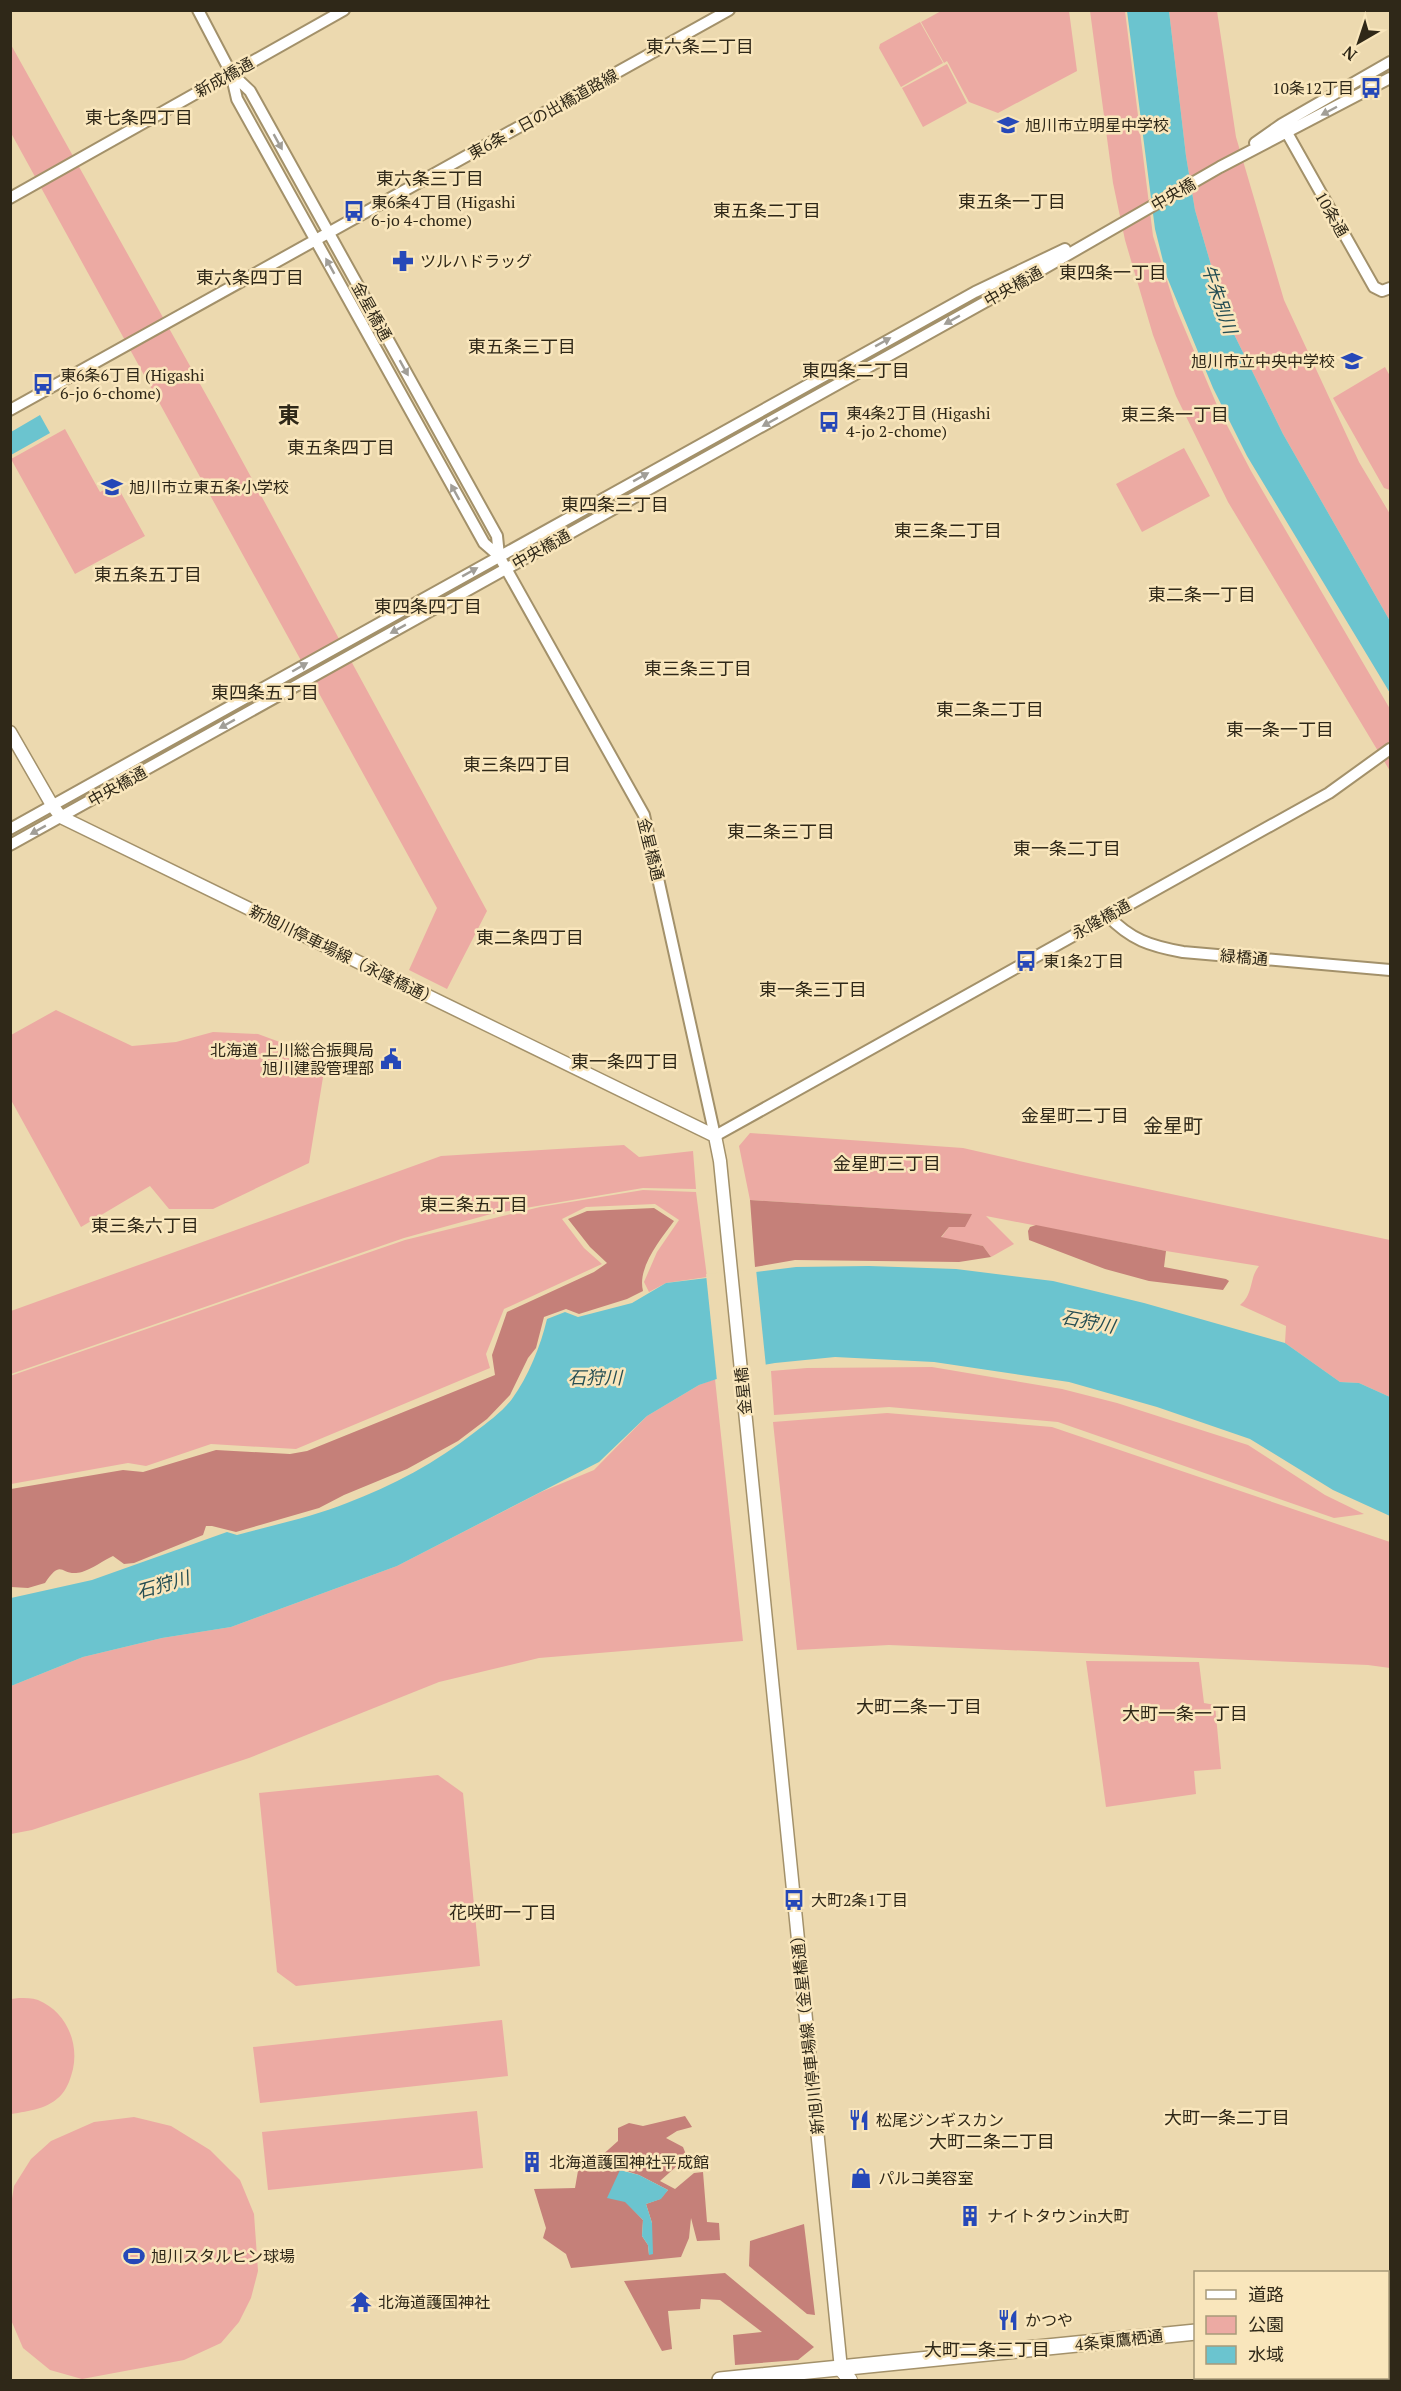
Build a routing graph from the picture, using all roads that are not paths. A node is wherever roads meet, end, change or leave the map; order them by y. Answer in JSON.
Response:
{"nodes":[{"id":1,"x":198,"y":10,"type":"edge"},
{"id":2,"x":344,"y":10,"type":"edge"},
{"id":3,"x":729,"y":10,"type":"edge"},
{"id":4,"x":1390,"y":62,"type":"edge"},
{"id":5,"x":231,"y":73,"type":"junction"},
{"id":6,"x":1390,"y":78,"type":"edge"},
{"id":7,"x":1284,"y":128,"type":"junction"},
{"id":8,"x":10,"y":198,"type":"edge"},
{"id":9,"x":1125,"y":221,"type":"junction"},
{"id":10,"x":328,"y":233,"type":"junction"},
{"id":11,"x":315,"y":240,"type":"junction"},
{"id":12,"x":1390,"y":288,"type":"edge"},
{"id":13,"x":10,"y":410,"type":"edge"},
{"id":14,"x":499,"y":556,"type":"junction"},
{"id":15,"x":506,"y":569,"type":"junction"},
{"id":16,"x":10,"y":732,"type":"edge"},
{"id":17,"x":1390,"y":749,"type":"edge"},
{"id":18,"x":52,"y":805,"type":"junction"},
{"id":19,"x":61,"y":817,"type":"junction"},
{"id":20,"x":10,"y":829,"type":"edge"},
{"id":21,"x":10,"y":845,"type":"edge"},
{"id":22,"x":1107,"y":915,"type":"junction"},
{"id":23,"x":1390,"y":970,"type":"edge"},
{"id":24,"x":715,"y":1136,"type":"junction"},
{"id":25,"x":766,"y":1621,"type":"joint"},
{"id":26,"x":1194,"y":2332,"type":"edge"},
{"id":27,"x":844,"y":2377,"type":"edge"},
{"id":28,"x":720,"y":2380,"type":"edge"}],
"edges":[{"from":1,"to":5,"type":"street","name":"金星橋通"},
{"from":2,"to":5,"type":"street","name":"新成橋通"},
{"from":3,"to":10,"type":"street","name":"東6条・日の出橋道路線"},
{"from":4,"to":7,"type":"street"},
{"from":5,"to":8,"type":"street","name":"新成橋通"},
{"from":5,"to":10,"type":"street","name":"金星橋通","one_way":true},
{"from":5,"to":11,"type":"street","name":"金星橋通"},
{"from":6,"to":7,"type":"street","one_way":true},
{"from":7,"to":9,"type":"street","name":"中央橋"},
{"from":7,"to":12,"type":"street","name":"10条通"},
{"from":14,"to":9,"type":"street","name":"中央橋通","one_way":true},
{"from":9,"to":15,"type":"street","name":"中央橋通","one_way":true},
{"from":10,"to":11,"type":"street","name":"東6条・日の出橋道路線"},
{"from":10,"to":14,"type":"street","name":"金星橋通","one_way":true},
{"from":11,"to":13,"type":"street","name":"東6条・日の出橋道路線"},
{"from":14,"to":11,"type":"street","name":"金星橋通","one_way":true},
{"from":14,"to":15,"type":"street","name":"金星橋通"},
{"from":18,"to":14,"type":"street","name":"中央橋通","one_way":true},
{"from":15,"to":19,"type":"street","name":"中央橋通","one_way":true},
{"from":15,"to":24,"type":"street","name":"金星橋通"},
{"from":16,"to":18,"type":"main road","name":"新旭川停車場線（永隆橋通）"},
{"from":17,"to":22,"type":"street","name":"永隆橋通"},
{"from":18,"to":19,"type":"main road","name":"新旭川停車場線（永隆橋通）"},
{"from":18,"to":20,"type":"street","name":"中央橋通"},
{"from":19,"to":21,"type":"street","name":"中央橋通","one_way":true},
{"from":19,"to":24,"type":"main road","name":"新旭川停車場線（永隆橋通）"},
{"from":22,"to":23,"type":"street","name":"緑橋通"},
{"from":22,"to":24,"type":"street","name":"永隆橋通"},
{"from":24,"to":25,"type":"main road","name":"金星橋"},
{"from":25,"to":27,"type":"main road","name":"新旭川停車場線（金星橋通）"},
{"from":26,"to":27,"type":"highway","name":"4条東鷹栖通"},
{"from":27,"to":28,"type":"highway","name":"4条東鷹栖通"}]}
